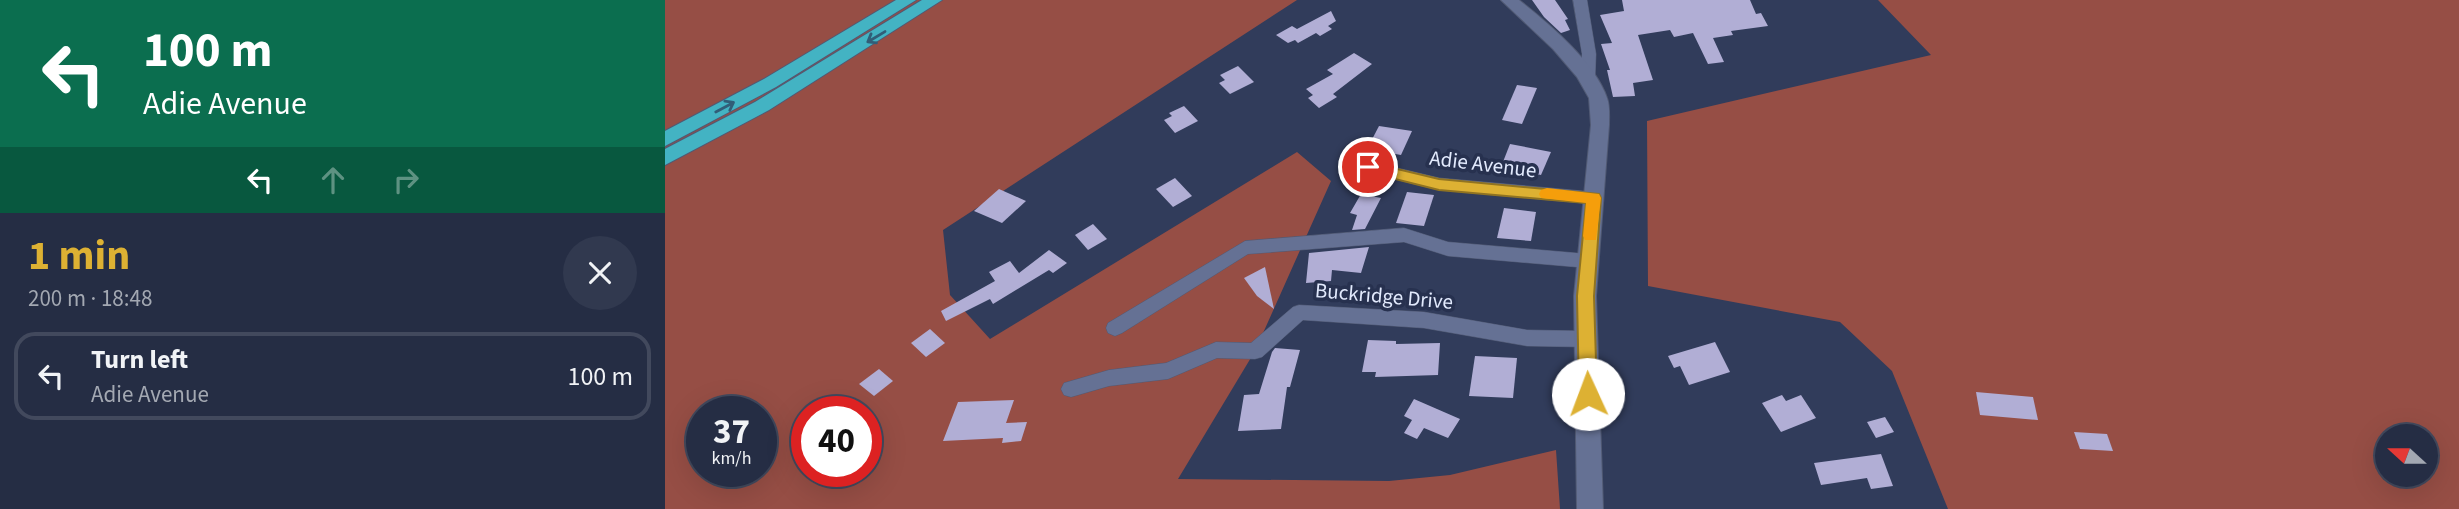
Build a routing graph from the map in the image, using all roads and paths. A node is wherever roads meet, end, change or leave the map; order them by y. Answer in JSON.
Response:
{"nodes":[{"id":1,"x":908,"y":0,"type":"edge"},
{"id":2,"x":934,"y":0,"type":"edge"},
{"id":3,"x":1509,"y":0,"type":"edge"},
{"id":4,"x":1580,"y":0,"type":"edge"},
{"id":5,"x":1588,"y":78,"type":"junction"},
{"id":6,"x":665,"y":139,"type":"edge"},
{"id":7,"x":665,"y":158,"type":"edge"},
{"id":8,"x":1368,"y":167,"type":"dead end"},
{"id":9,"x":1594,"y":198,"type":"junction"},
{"id":10,"x":1588,"y":261,"type":"junction"},
{"id":11,"x":1115,"y":328,"type":"dead end"},
{"id":12,"x":1586,"y":339,"type":"junction"},
{"id":13,"x":1071,"y":389,"type":"dead end"},
{"id":14,"x":1590,"y":509,"type":"edge"}],
"edges":[{"from":6,"to":1,"type":"highway","one_way":true},
{"from":2,"to":7,"type":"highway","one_way":true},
{"from":3,"to":5,"type":"street"},
{"from":4,"to":5,"type":"street"},
{"from":5,"to":9,"type":"street"},
{"from":8,"to":9,"type":"street","name":"Adie Avenue"},
{"from":9,"to":10,"type":"street"},
{"from":10,"to":11,"type":"street"},
{"from":10,"to":12,"type":"street"},
{"from":12,"to":13,"type":"street","name":"Buckridge Drive"},
{"from":12,"to":14,"type":"street"}]}
